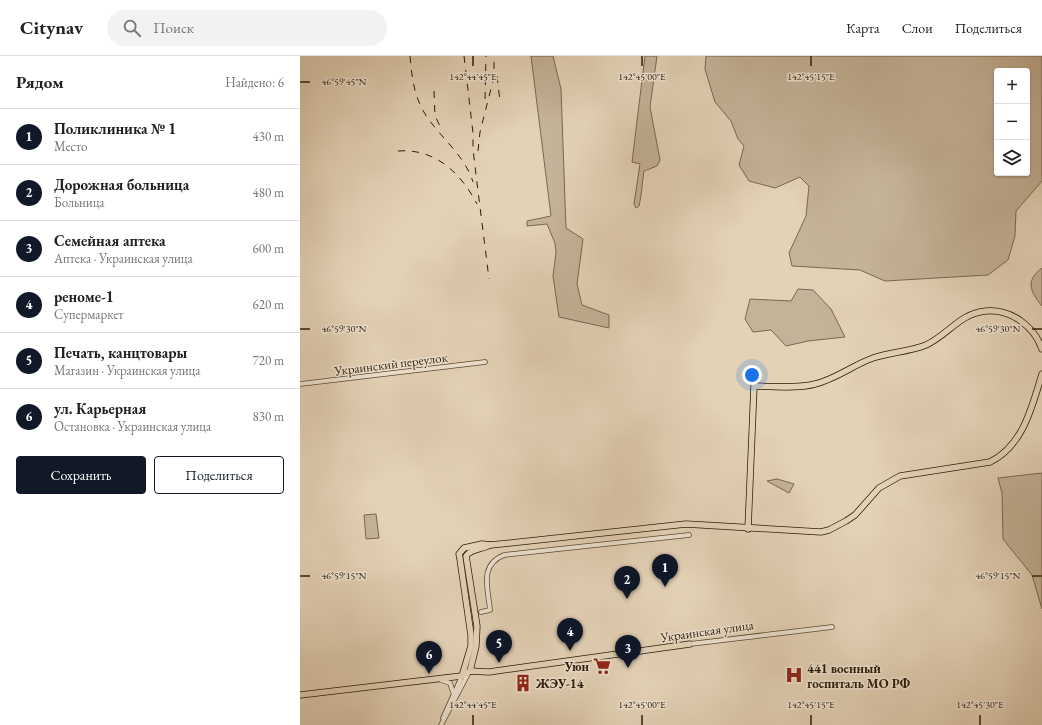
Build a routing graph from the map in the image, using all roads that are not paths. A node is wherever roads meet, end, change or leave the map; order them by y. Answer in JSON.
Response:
{"nodes":[{"id":1,"x":1042,"y":349,"type":"edge"},
{"id":2,"x":485,"y":362,"type":"dead end"},
{"id":3,"x":1042,"y":374,"type":"edge"},
{"id":4,"x":300,"y":384,"type":"edge"},
{"id":5,"x":748,"y":529,"type":"junction"},
{"id":6,"x":690,"y":535,"type":"dead end"},
{"id":7,"x":491,"y":545,"type":"junction"},
{"id":8,"x":481,"y":612,"type":"dead end"},
{"id":9,"x":832,"y":627,"type":"dead end"},
{"id":10,"x":690,"y":644,"type":"joint"},
{"id":11,"x":476,"y":646,"type":"junction"},
{"id":12,"x":470,"y":671,"type":"junction"},
{"id":13,"x":498,"y":671,"type":"junction"},
{"id":14,"x":462,"y":676,"type":"junction"},
{"id":15,"x":417,"y":680,"type":"junction"},
{"id":16,"x":300,"y":695,"type":"edge"},
{"id":17,"x":452,"y":696,"type":"junction"},
{"id":18,"x":441,"y":725,"type":"edge"}],
"edges":[{"from":1,"to":5,"type":"main road"},
{"from":2,"to":4,"type":"street","name":"Украинский переулок"},
{"from":3,"to":5,"type":"main road"},
{"from":5,"to":7,"type":"main road"},
{"from":6,"to":8,"type":"street"},
{"from":7,"to":11,"type":"main road"},
{"from":7,"to":14,"type":"main road"},
{"from":9,"to":10,"type":"street","name":"Украинская улица"},
{"from":10,"to":13,"type":"main road","name":"Украинская улица"},
{"from":11,"to":12,"type":"main road"},
{"from":11,"to":13,"type":"street"},
{"from":12,"to":13,"type":"main road","name":"Украинская улица"},
{"from":12,"to":14,"type":"main road"},
{"from":12,"to":18,"type":"street"},
{"from":14,"to":15,"type":"main road"},
{"from":14,"to":17,"type":"street"},
{"from":15,"to":16,"type":"main road"},
{"from":15,"to":17,"type":"street"},
{"from":17,"to":18,"type":"street"}]}
